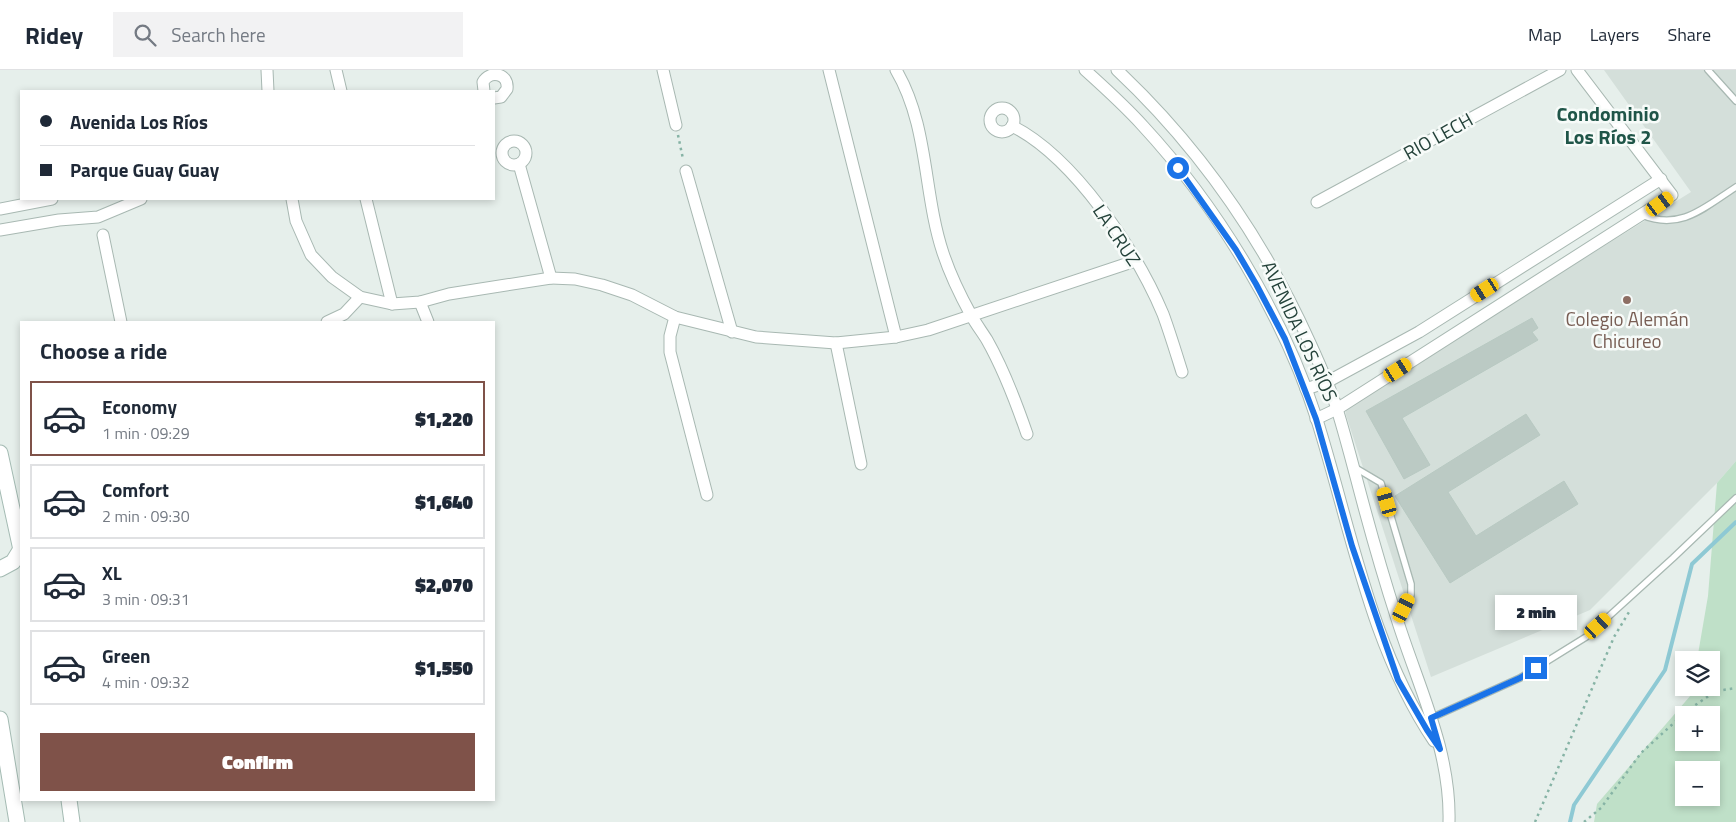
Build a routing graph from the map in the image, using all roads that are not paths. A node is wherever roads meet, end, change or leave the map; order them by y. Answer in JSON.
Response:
{"nodes":[{"id":1,"x":267,"y":70,"type":"edge"},
{"id":2,"x":336,"y":70,"type":"edge"},
{"id":3,"x":663,"y":70,"type":"edge"},
{"id":4,"x":829,"y":70,"type":"edge"},
{"id":5,"x":896,"y":70,"type":"edge"},
{"id":6,"x":1085,"y":70,"type":"edge"},
{"id":7,"x":1117,"y":70,"type":"edge"},
{"id":8,"x":1560,"y":70,"type":"edge"},
{"id":9,"x":1577,"y":70,"type":"edge"},
{"id":10,"x":1708,"y":70,"type":"edge"},
{"id":11,"x":491,"y":72,"type":"edge"},
{"id":12,"x":268,"y":90,"type":"edge"},
{"id":13,"x":341,"y":90,"type":"edge"},
{"id":14,"x":484,"y":90,"type":"edge"},
{"id":15,"x":495,"y":98,"type":"edge"},
{"id":16,"x":1736,"y":101,"type":"edge"},
{"id":17,"x":1158,"y":112,"type":"junction"},
{"id":18,"x":1143,"y":125,"type":"junction"},
{"id":19,"x":676,"y":126,"type":"road end"},
{"id":20,"x":1012,"y":126,"type":"dead end"},
{"id":21,"x":518,"y":164,"type":"dead end"},
{"id":22,"x":686,"y":170,"type":"road end"},
{"id":23,"x":1661,"y":179,"type":"junction"},
{"id":24,"x":1736,"y":187,"type":"edge"},
{"id":25,"x":47,"y":200,"type":"edge"},
{"id":26,"x":139,"y":200,"type":"edge"},
{"id":27,"x":292,"y":200,"type":"edge"},
{"id":28,"x":366,"y":200,"type":"edge"},
{"id":29,"x":1317,"y":202,"type":"dead end"},
{"id":30,"x":0,"y":209,"type":"edge"},
{"id":31,"x":0,"y":212,"type":"edge"},
{"id":32,"x":1642,"y":215,"type":"junction"},
{"id":33,"x":2,"y":230,"type":"edge"},
{"id":34,"x":103,"y":235,"type":"dead end"},
{"id":35,"x":1552,"y":248,"type":"junction"},
{"id":36,"x":1135,"y":262,"type":"junction"},
{"id":37,"x":1562,"y":265,"type":"junction"},
{"id":38,"x":551,"y":278,"type":"junction"},
{"id":39,"x":360,"y":297,"type":"junction"},
{"id":40,"x":420,"y":302,"type":"junction"},
{"id":41,"x":392,"y":304,"type":"junction"},
{"id":42,"x":971,"y":316,"type":"junction"},
{"id":43,"x":675,"y":318,"type":"junction"},
{"id":44,"x":121,"y":321,"type":"edge"},
{"id":45,"x":329,"y":321,"type":"edge"},
{"id":46,"x":428,"y":321,"type":"edge"},
{"id":47,"x":732,"y":332,"type":"junction"},
{"id":48,"x":1419,"y":332,"type":"junction"},
{"id":49,"x":896,"y":337,"type":"junction"},
{"id":50,"x":836,"y":343,"type":"junction"},
{"id":51,"x":1428,"y":350,"type":"junction"},
{"id":52,"x":1182,"y":372,"type":"dead end"},
{"id":53,"x":1326,"y":382,"type":"junction"},
{"id":54,"x":1306,"y":389,"type":"junction"},
{"id":55,"x":1337,"y":409,"type":"junction"},
{"id":56,"x":1316,"y":419,"type":"junction"},
{"id":57,"x":1027,"y":434,"type":"dead end"},
{"id":58,"x":0,"y":453,"type":"edge"},
{"id":59,"x":861,"y":464,"type":"dead end"},
{"id":60,"x":1353,"y":466,"type":"junction"},
{"id":61,"x":707,"y":495,"type":"dead end"},
{"id":62,"x":1736,"y":498,"type":"edge"},
{"id":63,"x":20,"y":544,"type":"edge"},
{"id":64,"x":20,"y":551,"type":"edge"},
{"id":65,"x":0,"y":568,"type":"edge"},
{"id":66,"x":1398,"y":622,"type":"junction"},
{"id":67,"x":1404,"y":641,"type":"junction"},
{"id":68,"x":1387,"y":648,"type":"junction"},
{"id":69,"x":1431,"y":718,"type":"junction"},
{"id":70,"x":0,"y":720,"type":"edge"},
{"id":71,"x":1440,"y":749,"type":"junction"},
{"id":72,"x":69,"y":801,"type":"edge"},
{"id":73,"x":17,"y":822,"type":"edge"},
{"id":74,"x":72,"y":822,"type":"edge"},
{"id":75,"x":1448,"y":822,"type":"edge"}],
"edges":[{"from":1,"to":12,"type":"street"},
{"from":2,"to":13,"type":"street"},
{"from":3,"to":19,"type":"street"},
{"from":4,"to":49,"type":"street"},
{"from":5,"to":42,"type":"street"},
{"from":6,"to":18,"type":"street","name":"AVENIDA LOS RÍOS"},
{"from":7,"to":17,"type":"street","name":"AVENIDA LOS RÍOS"},
{"from":8,"to":29,"type":"street","name":"RIO LECH"},
{"from":9,"to":23,"type":"street"},
{"from":10,"to":16,"type":"lane"},
{"from":11,"to":14,"type":"street"},
{"from":11,"to":15,"type":"street"},
{"from":17,"to":18,"type":"street"},
{"from":17,"to":53,"type":"street","name":"AVENIDA LOS RÍOS"},
{"from":18,"to":54,"type":"street","name":"AVENIDA LOS RÍOS"},
{"from":20,"to":36,"type":"street","name":"LA CRUZ"},
{"from":21,"to":38,"type":"street"},
{"from":22,"to":47,"type":"street"},
{"from":23,"to":32,"type":"street"},
{"from":23,"to":35,"type":"street"},
{"from":24,"to":32,"type":"lane"},
{"from":25,"to":30,"type":"street"},
{"from":26,"to":33,"type":"street"},
{"from":27,"to":39,"type":"street"},
{"from":28,"to":41,"type":"street"},
{"from":31,"to":33,"type":"street"},
{"from":32,"to":37,"type":"street"},
{"from":34,"to":44,"type":"street"},
{"from":35,"to":37,"type":"street"},
{"from":35,"to":48,"type":"street"},
{"from":36,"to":42,"type":"street"},
{"from":36,"to":52,"type":"street","name":"LA CRUZ"},
{"from":37,"to":51,"type":"street"},
{"from":38,"to":40,"type":"street"},
{"from":38,"to":43,"type":"street"},
{"from":39,"to":41,"type":"street"},
{"from":39,"to":45,"type":"street"},
{"from":40,"to":41,"type":"street"},
{"from":40,"to":46,"type":"street"},
{"from":42,"to":49,"type":"street"},
{"from":42,"to":57,"type":"street"},
{"from":43,"to":47,"type":"street"},
{"from":43,"to":61,"type":"street"},
{"from":47,"to":50,"type":"street"},
{"from":48,"to":51,"type":"street"},
{"from":48,"to":53,"type":"street"},
{"from":49,"to":50,"type":"street"},
{"from":50,"to":59,"type":"street"},
{"from":51,"to":55,"type":"street"},
{"from":53,"to":54,"type":"street"},
{"from":53,"to":55,"type":"street","name":"AVENIDA LOS RÍOS"},
{"from":54,"to":56,"type":"street","name":"AVENIDA LOS RÍOS"},
{"from":55,"to":56,"type":"street"},
{"from":55,"to":60,"type":"street","name":"AVENIDA LOS RÍOS"},
{"from":56,"to":68,"type":"street","name":"AVENIDA LOS RÍOS"},
{"from":58,"to":63,"type":"street"},
{"from":60,"to":66,"type":"street","name":"AVENIDA LOS RÍOS"},
{"from":60,"to":66,"type":"lane"},
{"from":62,"to":69,"type":"lane"},
{"from":64,"to":65,"type":"street"},
{"from":66,"to":67,"type":"street","name":"AVENIDA LOS RÍOS"},
{"from":67,"to":68,"type":"street"},
{"from":67,"to":69,"type":"street","name":"AVENIDA LOS RÍOS"},
{"from":68,"to":71,"type":"street","name":"AVENIDA LOS RÍOS"},
{"from":69,"to":71,"type":"street","name":"AVENIDA LOS RÍOS"},
{"from":70,"to":73,"type":"street"},
{"from":71,"to":75,"type":"street","name":"AVENIDA LOS RÍOS"},
{"from":72,"to":74,"type":"street"}]}
